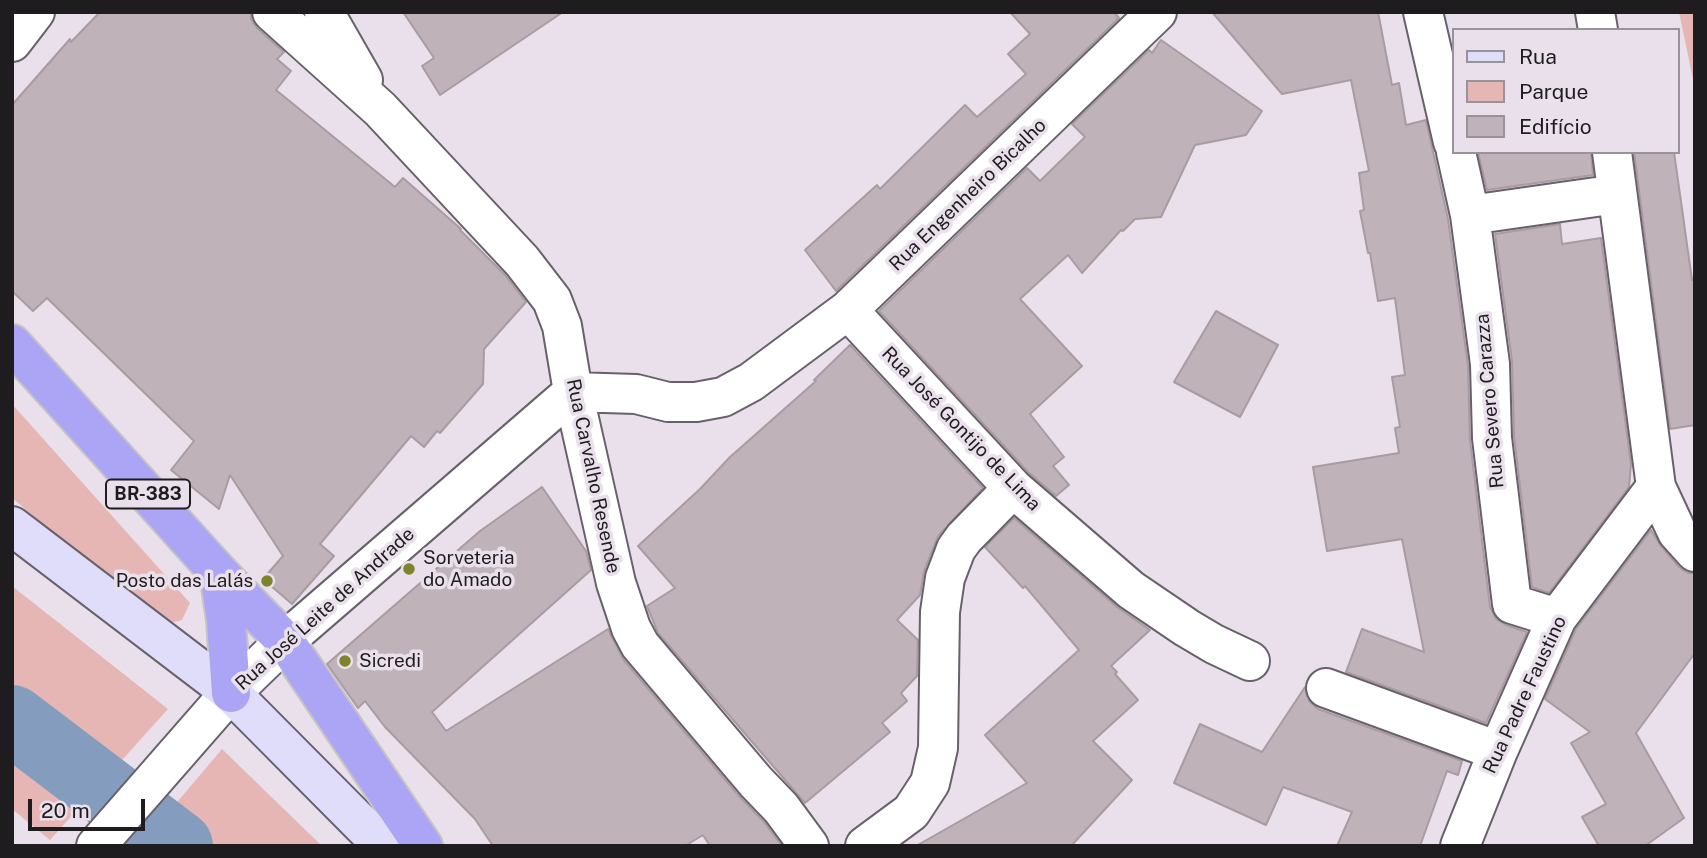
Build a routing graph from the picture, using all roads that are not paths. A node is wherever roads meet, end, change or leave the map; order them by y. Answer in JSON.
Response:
{"nodes":[{"id":1,"x":35,"y":12,"type":"edge"},
{"id":2,"x":272,"y":12,"type":"edge"},
{"id":3,"x":324,"y":12,"type":"edge"},
{"id":4,"x":1157,"y":12,"type":"edge"},
{"id":5,"x":1423,"y":12,"type":"edge"},
{"id":6,"x":12,"y":42,"type":"edge"},
{"id":7,"x":380,"y":109,"type":"junction"},
{"id":8,"x":1452,"y":138,"type":"edge"},
{"id":9,"x":1456,"y":154,"type":"edge"},
{"id":10,"x":1612,"y":154,"type":"edge"},
{"id":11,"x":1616,"y":194,"type":"junction"},
{"id":12,"x":1470,"y":215,"type":"junction"},
{"id":13,"x":848,"y":310,"type":"junction"},
{"id":14,"x":12,"y":344,"type":"edge"},
{"id":15,"x":573,"y":392,"type":"junction"},
{"id":16,"x":1656,"y":487,"type":"junction"},
{"id":17,"x":1013,"y":488,"type":"junction"},
{"id":18,"x":12,"y":526,"type":"edge"},
{"id":19,"x":1695,"y":552,"type":"edge"},
{"id":20,"x":219,"y":573,"type":"junction"},
{"id":21,"x":1557,"y":618,"type":"junction"},
{"id":22,"x":285,"y":641,"type":"junction"},
{"id":23,"x":1250,"y":661,"type":"dead end"},
{"id":24,"x":1326,"y":688,"type":"dead end"},
{"id":25,"x":226,"y":698,"type":"junction"},
{"id":26,"x":1498,"y":751,"type":"junction"},
{"id":27,"x":100,"y":841,"type":"edge"},
{"id":28,"x":383,"y":846,"type":"edge"},
{"id":29,"x":423,"y":846,"type":"edge"},
{"id":30,"x":808,"y":846,"type":"edge"},
{"id":31,"x":865,"y":846,"type":"edge"},
{"id":32,"x":1460,"y":846,"type":"edge"}],
"edges":[{"from":1,"to":6,"type":"street"},
{"from":2,"to":7,"type":"street"},
{"from":3,"to":7,"type":"street"},
{"from":4,"to":13,"type":"street","name":"Rua Engenheiro Bicalho"},
{"from":5,"to":8,"type":"street"},
{"from":7,"to":15,"type":"street","name":"Rua Carvalho Resende"},
{"from":9,"to":12,"type":"street","name":"Rua Severo Carazza"},
{"from":10,"to":11,"type":"street"},
{"from":11,"to":12,"type":"street"},
{"from":11,"to":16,"type":"street"},
{"from":12,"to":21,"type":"street","name":"Rua Severo Carazza"},
{"from":13,"to":15,"type":"street","name":"Rua Engenheiro Bicalho"},
{"from":13,"to":17,"type":"street","name":"Rua José Gontijo de Lima"},
{"from":14,"to":20,"type":"highway","number":"BR-383"},
{"from":15,"to":22,"type":"street","name":"Rua José Leite de Andrade"},
{"from":15,"to":30,"type":"street","name":"Rua Carvalho Resende"},
{"from":16,"to":19,"type":"street"},
{"from":16,"to":21,"type":"street","name":"Rua Padre Faustino"},
{"from":17,"to":23,"type":"street","name":"Rua José Gontijo de Lima"},
{"from":17,"to":31,"type":"street"},
{"from":18,"to":25,"type":"main road"},
{"from":20,"to":22,"type":"highway","number":"BR-383"},
{"from":20,"to":25,"type":"highway"},
{"from":21,"to":26,"type":"street","name":"Rua Padre Faustino"},
{"from":22,"to":25,"type":"street","name":"Rua José Leite de Andrade"},
{"from":22,"to":29,"type":"highway","number":"BR-383"},
{"from":24,"to":26,"type":"street"},
{"from":25,"to":27,"type":"street","name":"Rua José Leite de Andrade"},
{"from":25,"to":28,"type":"main road"},
{"from":26,"to":32,"type":"street","name":"Rua Padre Faustino"}]}
